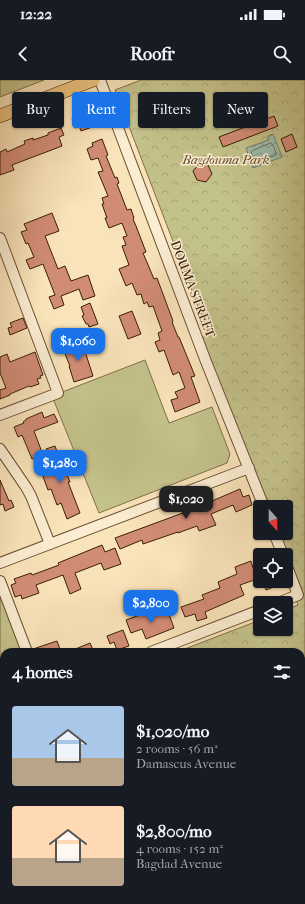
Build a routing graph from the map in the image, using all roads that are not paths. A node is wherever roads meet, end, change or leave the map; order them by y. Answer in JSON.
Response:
{"nodes":[{"id":1,"x":93,"y":80,"type":"edge"},
{"id":2,"x":100,"y":80,"type":"edge"},
{"id":3,"x":0,"y":116,"type":"edge"},
{"id":4,"x":0,"y":238,"type":"edge"},
{"id":5,"x":0,"y":415,"type":"edge"},
{"id":6,"x":0,"y":449,"type":"edge"},
{"id":7,"x":249,"y":468,"type":"junction"},
{"id":8,"x":261,"y":500,"type":"edge"},
{"id":9,"x":50,"y":544,"type":"junction"},
{"id":10,"x":0,"y":564,"type":"edge"},
{"id":11,"x":0,"y":582,"type":"edge"},
{"id":12,"x":293,"y":582,"type":"edge"},
{"id":13,"x":293,"y":597,"type":"edge"},
{"id":14,"x":253,"y":613,"type":"edge"},
{"id":15,"x":25,"y":648,"type":"edge"},
{"id":16,"x":161,"y":648,"type":"edge"}],
"edges":[{"from":1,"to":3,"type":"main road"},
{"from":2,"to":7,"type":"street","name":"DOUMA STREET"},
{"from":4,"to":5,"type":"street"},
{"from":6,"to":9,"type":"street"},
{"from":7,"to":8,"type":"street","name":"DOUMA STREET"},
{"from":7,"to":9,"type":"street"},
{"from":9,"to":10,"type":"street"},
{"from":11,"to":15,"type":"street"},
{"from":12,"to":13,"type":"street"},
{"from":14,"to":16,"type":"street"}]}
